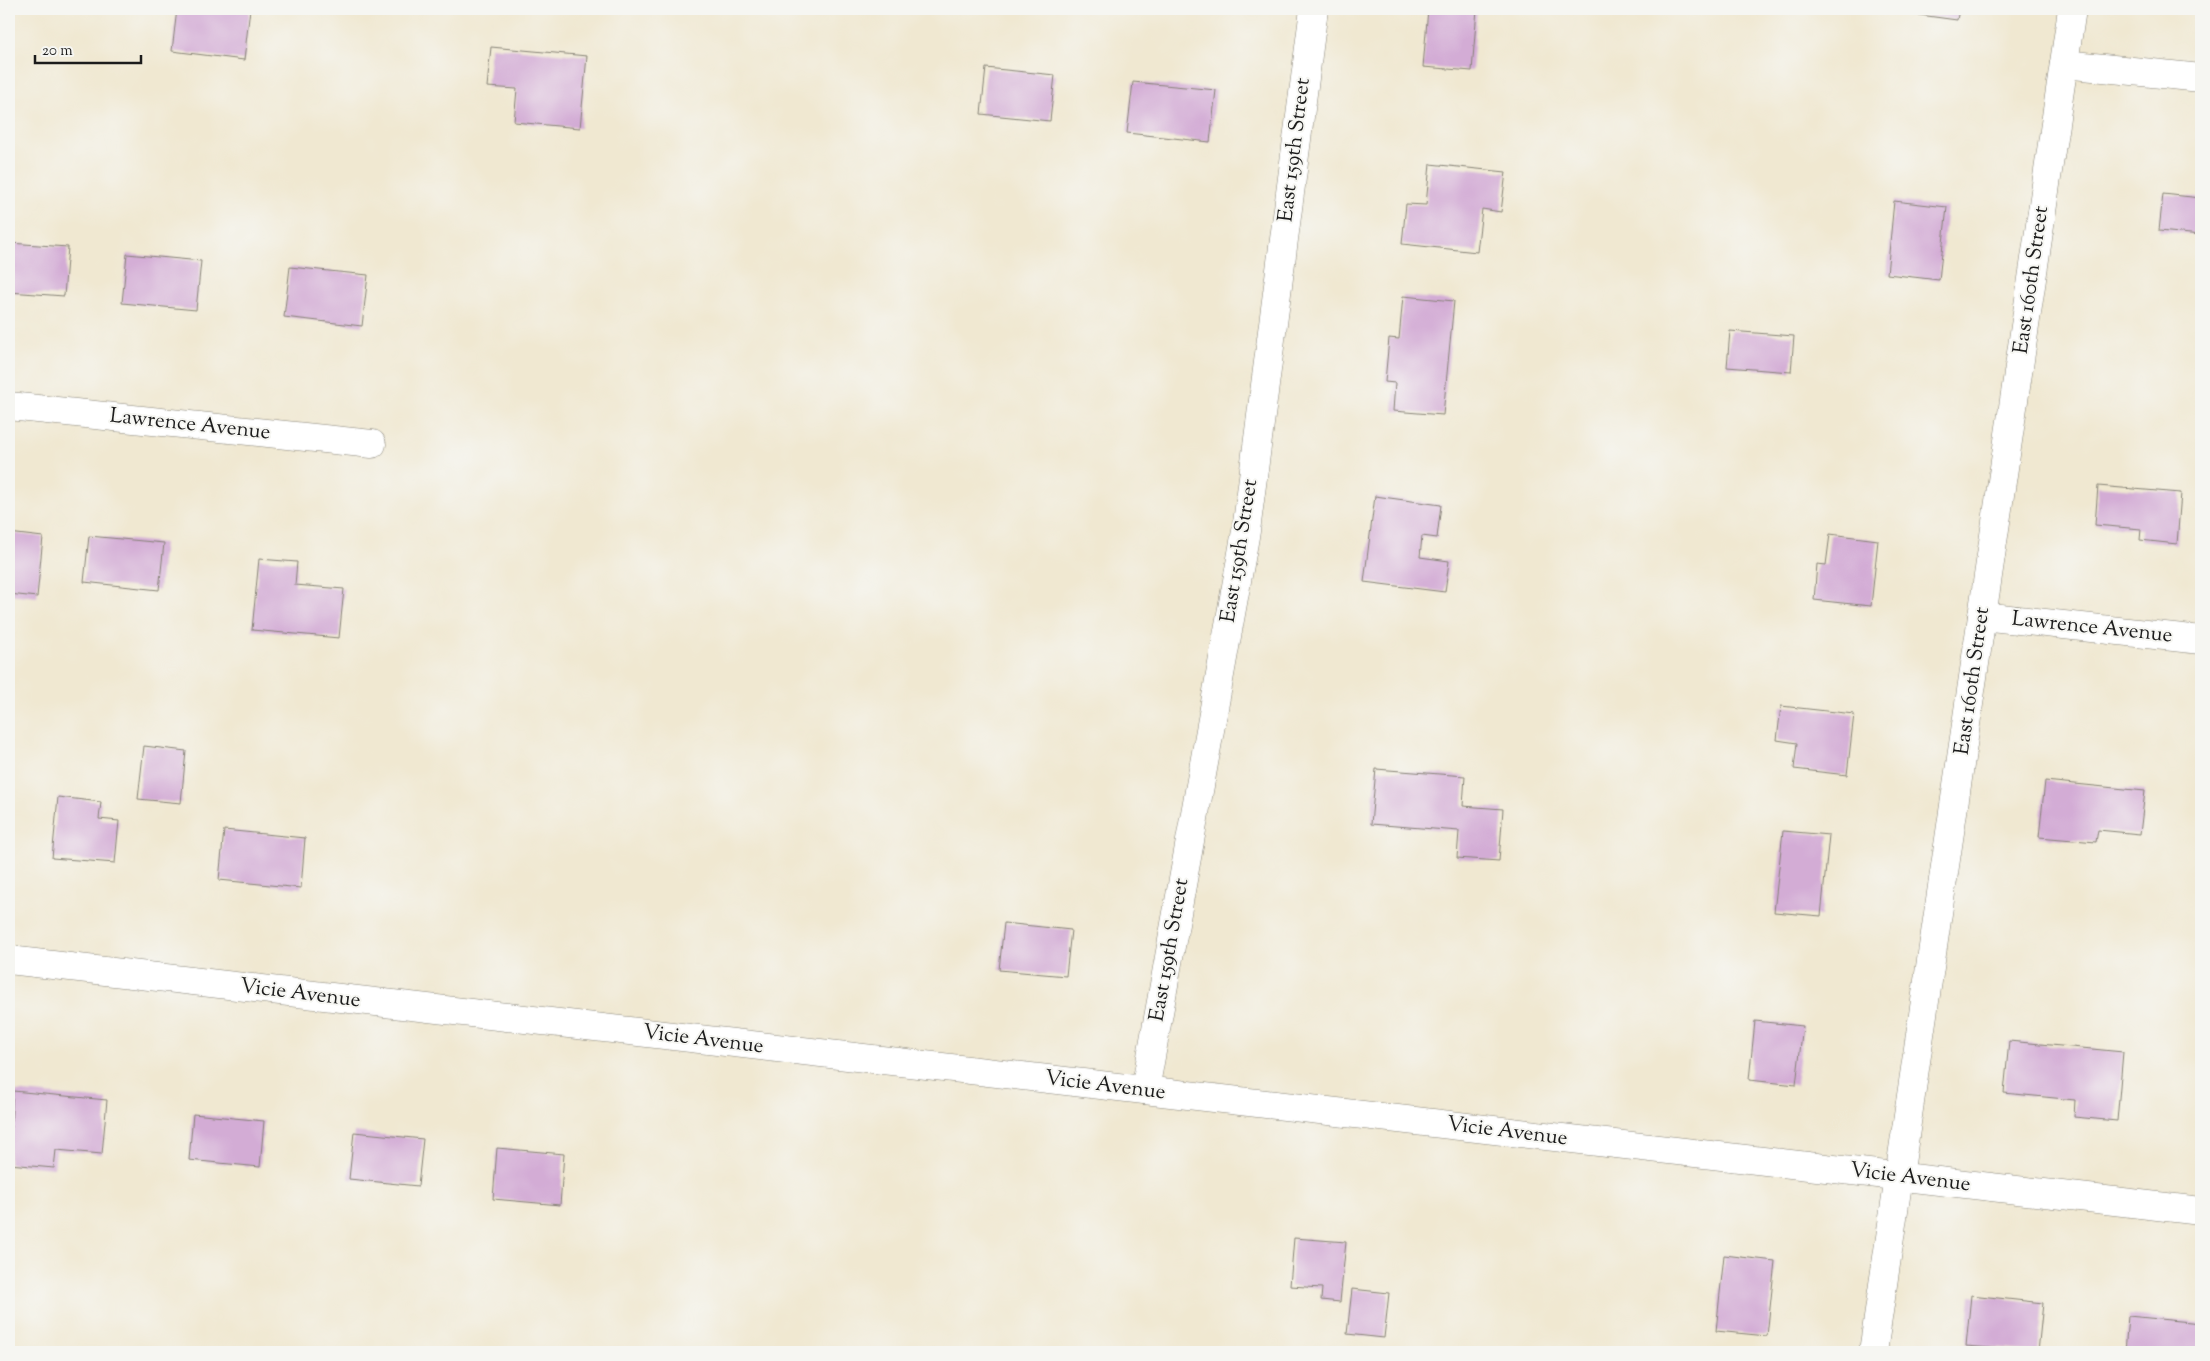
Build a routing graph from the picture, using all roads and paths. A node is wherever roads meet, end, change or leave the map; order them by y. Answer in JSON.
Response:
{"nodes":[{"id":1,"x":1314,"y":9,"type":"edge"},
{"id":2,"x":2072,"y":9,"type":"edge"},
{"id":3,"x":2064,"y":64,"type":"junction"},
{"id":4,"x":2201,"y":78,"type":"edge"},
{"id":5,"x":9,"y":406,"type":"edge"},
{"id":6,"x":372,"y":444,"type":"dead end"},
{"id":7,"x":1982,"y":616,"type":"junction"},
{"id":8,"x":2201,"y":640,"type":"edge"},
{"id":9,"x":9,"y":960,"type":"edge"},
{"id":10,"x":1145,"y":1090,"type":"junction"},
{"id":11,"x":1899,"y":1177,"type":"junction"},
{"id":12,"x":2201,"y":1211,"type":"edge"},
{"id":13,"x":1873,"y":1352,"type":"edge"}],
"edges":[{"from":1,"to":10,"type":"street","name":"East 159th Street"},
{"from":2,"to":3,"type":"street","name":"East 160th Street"},
{"from":3,"to":4,"type":"street"},
{"from":3,"to":7,"type":"street","name":"East 160th Street"},
{"from":5,"to":6,"type":"street","name":"Lawrence Avenue"},
{"from":7,"to":8,"type":"street","name":"Lawrence Avenue"},
{"from":7,"to":11,"type":"street","name":"East 160th Street"},
{"from":9,"to":10,"type":"street","name":"Vicie Avenue"},
{"from":10,"to":11,"type":"street","name":"Vicie Avenue"},
{"from":11,"to":12,"type":"street","name":"Vicie Avenue"},
{"from":11,"to":13,"type":"street","name":"East 160th Street"}]}
